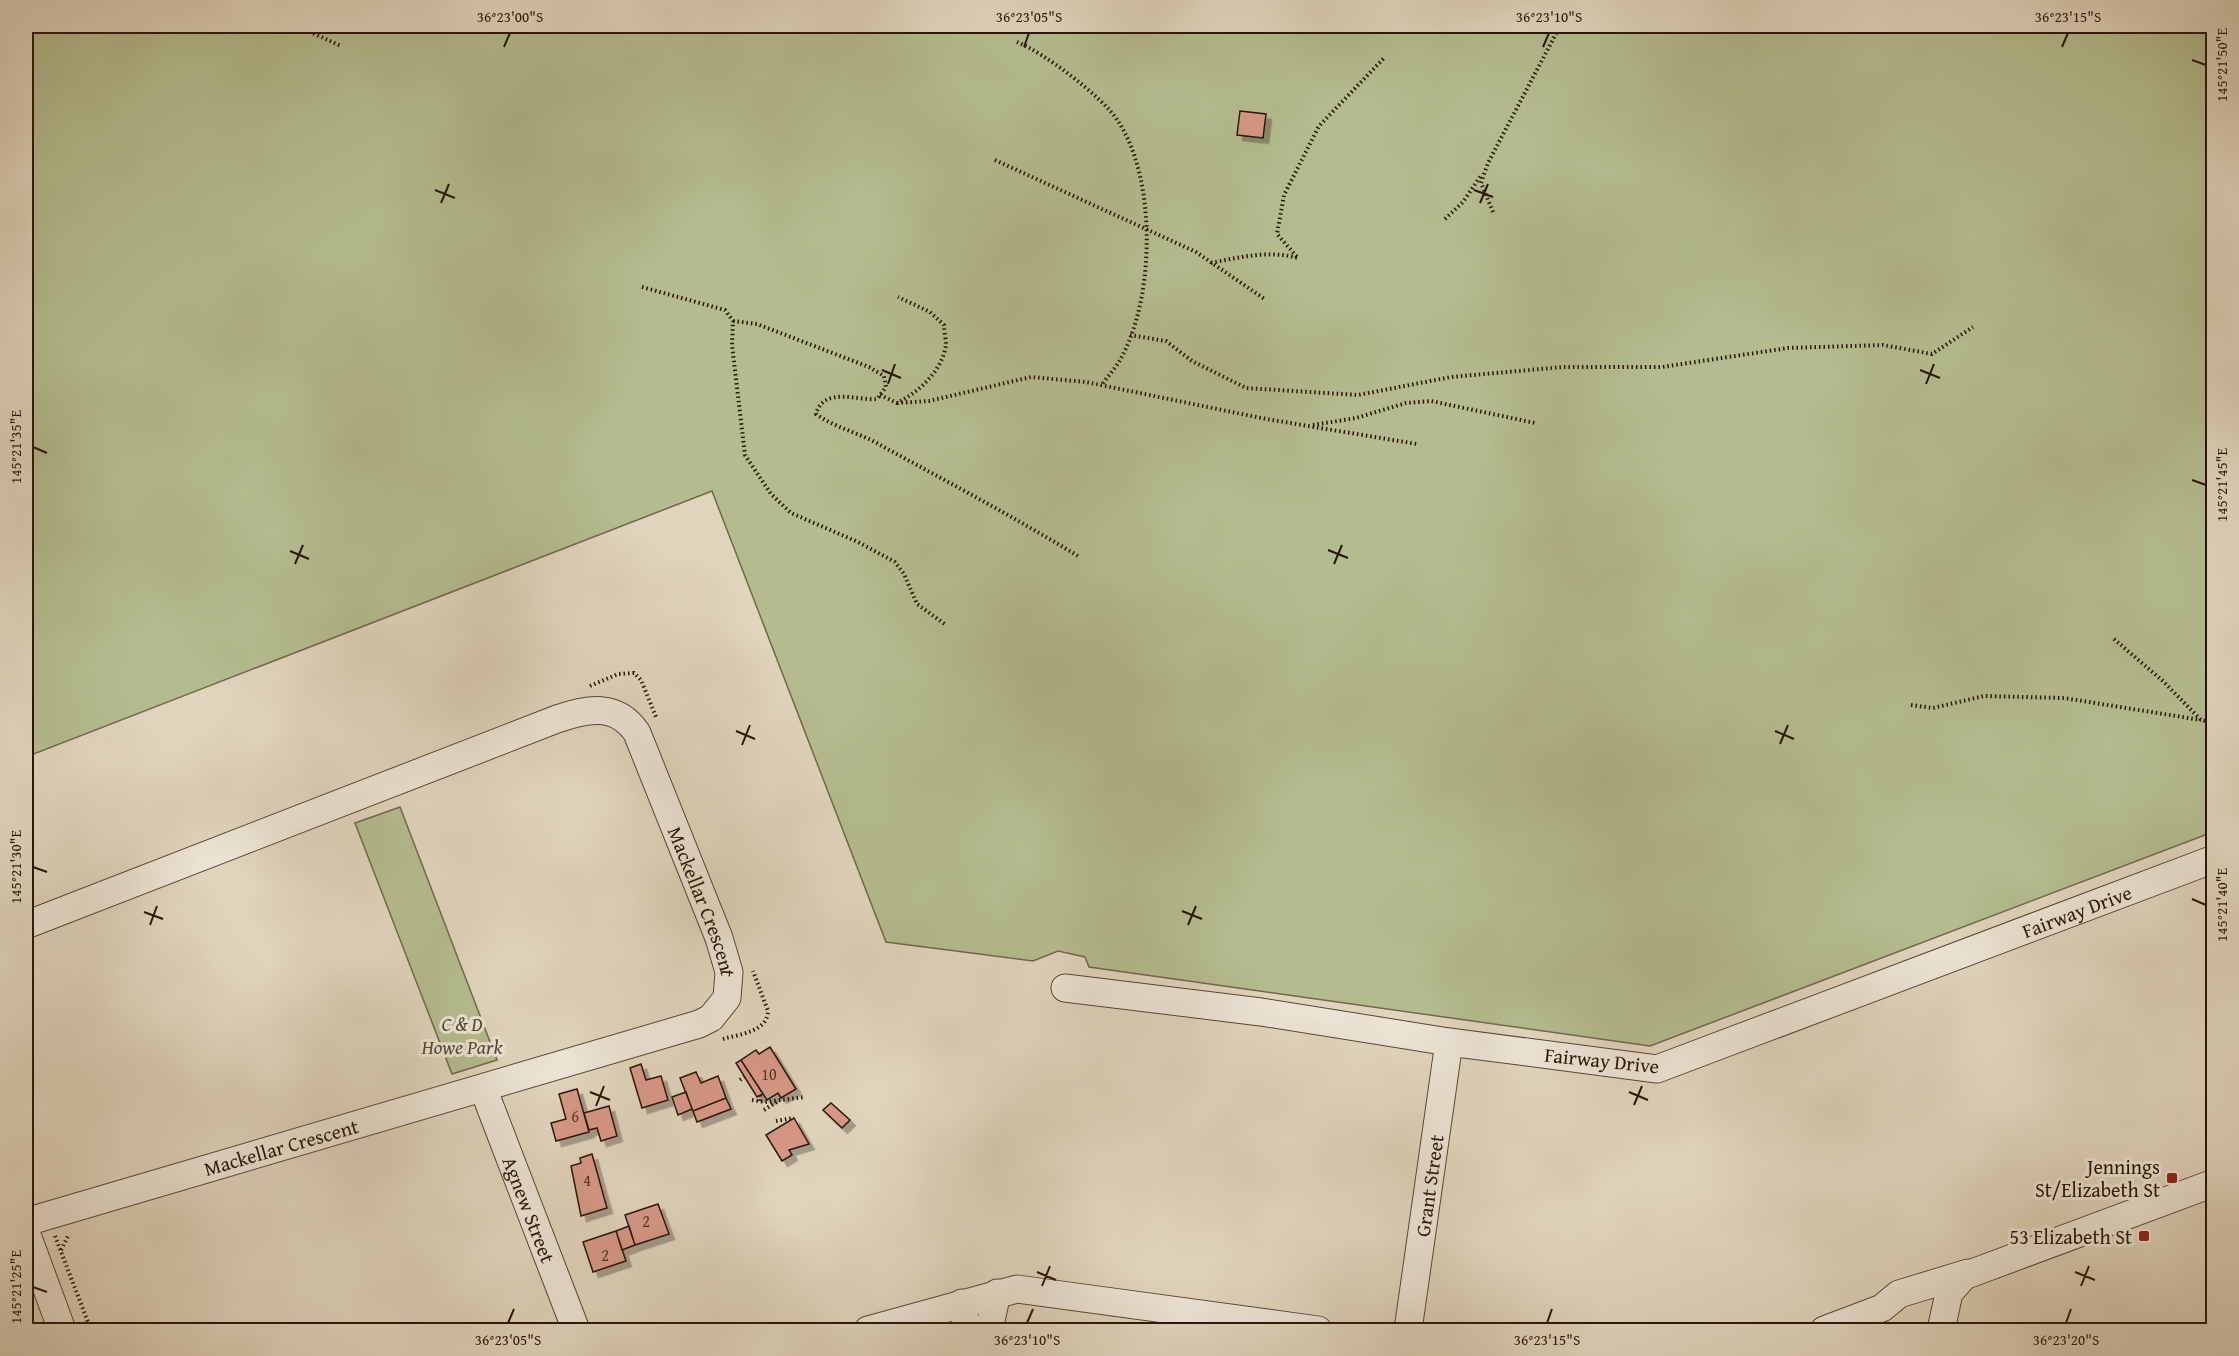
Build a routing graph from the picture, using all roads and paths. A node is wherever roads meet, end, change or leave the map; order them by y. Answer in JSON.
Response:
{"nodes":[{"id":1,"x":297,"y":26,"type":"edge"},
{"id":2,"x":1560,"y":26,"type":"edge"},
{"id":3,"x":1017,"y":42,"type":"dead end"},
{"id":4,"x":341,"y":46,"type":"dead end"},
{"id":5,"x":1384,"y":58,"type":"dead end"},
{"id":6,"x":995,"y":160,"type":"dead end"},
{"id":7,"x":1488,"y":163,"type":"junction"},
{"id":8,"x":1493,"y":212,"type":"dead end"},
{"id":9,"x":1445,"y":219,"type":"dead end"},
{"id":10,"x":1144,"y":229,"type":"junction"},
{"id":11,"x":1211,"y":263,"type":"junction"},
{"id":12,"x":642,"y":287,"type":"dead end"},
{"id":13,"x":898,"y":297,"type":"dead end"},
{"id":14,"x":1266,"y":300,"type":"dead end"},
{"id":15,"x":733,"y":321,"type":"junction"},
{"id":16,"x":1973,"y":327,"type":"dead end"},
{"id":17,"x":1130,"y":335,"type":"junction"},
{"id":18,"x":1101,"y":386,"type":"junction"},
{"id":19,"x":880,"y":395,"type":"junction"},
{"id":20,"x":897,"y":403,"type":"junction"},
{"id":21,"x":1535,"y":423,"type":"dead end"},
{"id":22,"x":1308,"y":426,"type":"junction"},
{"id":23,"x":1417,"y":444,"type":"dead end"},
{"id":24,"x":1078,"y":556,"type":"dead end"},
{"id":25,"x":946,"y":624,"type":"dead end"},
{"id":26,"x":2114,"y":639,"type":"dead end"},
{"id":27,"x":580,"y":689,"type":"dead end"},
{"id":28,"x":1911,"y":705,"type":"dead end"},
{"id":29,"x":2201,"y":720,"type":"junction"},
{"id":30,"x":658,"y":723,"type":"dead end"},
{"id":31,"x":2214,"y":723,"type":"edge"},
{"id":32,"x":2214,"y":859,"type":"edge"},
{"id":33,"x":26,"y":925,"type":"edge"},
{"id":34,"x":749,"y":961,"type":"dead end"},
{"id":35,"x":1065,"y":988,"type":"dead end"},
{"id":36,"x":718,"y":1041,"type":"dead end"},
{"id":37,"x":1449,"y":1042,"type":"junction"},
{"id":38,"x":483,"y":1088,"type":"junction"},
{"id":39,"x":760,"y":1095,"type":"dead end"},
{"id":40,"x":805,"y":1097,"type":"dead end"},
{"id":41,"x":782,"y":1099,"type":"junction"},
{"id":42,"x":752,"y":1100,"type":"dead end"},
{"id":43,"x":760,"y":1102,"type":"junction"},
{"id":44,"x":764,"y":1110,"type":"dead end"},
{"id":45,"x":794,"y":1119,"type":"dead end"},
{"id":46,"x":776,"y":1121,"type":"dead end"},
{"id":47,"x":2214,"y":1183,"type":"edge"},
{"id":48,"x":26,"y":1222,"type":"edge"},
{"id":49,"x":54,"y":1231,"type":"dead end"},
{"id":50,"x":26,"y":1232,"type":"edge"},
{"id":51,"x":70,"y":1234,"type":"dead end"},
{"id":52,"x":61,"y":1250,"type":"junction"},
{"id":53,"x":1998,"y":1265,"type":"junction"},
{"id":54,"x":32,"y":1269,"type":"edge"},
{"id":55,"x":997,"y":1293,"type":"junction"},
{"id":56,"x":962,"y":1304,"type":"junction"},
{"id":57,"x":62,"y":1330,"type":"edge"},
{"id":58,"x":91,"y":1330,"type":"edge"},
{"id":59,"x":576,"y":1330,"type":"edge"},
{"id":60,"x":868,"y":1330,"type":"edge"},
{"id":61,"x":967,"y":1330,"type":"edge"},
{"id":62,"x":989,"y":1330,"type":"edge"},
{"id":63,"x":1318,"y":1330,"type":"edge"},
{"id":64,"x":1408,"y":1330,"type":"edge"},
{"id":65,"x":1824,"y":1330,"type":"edge"},
{"id":66,"x":1941,"y":1330,"type":"edge"},
{"id":67,"x":1958,"y":1330,"type":"edge"}],
"edges":[{"from":1,"to":4,"type":"path"},
{"from":2,"to":7,"type":"path"},
{"from":3,"to":10,"type":"path"},
{"from":5,"to":11,"type":"path"},
{"from":6,"to":10,"type":"path"},
{"from":7,"to":8,"type":"path"},
{"from":7,"to":9,"type":"path"},
{"from":10,"to":11,"type":"path"},
{"from":10,"to":17,"type":"path"},
{"from":11,"to":14,"type":"path"},
{"from":12,"to":15,"type":"path"},
{"from":13,"to":20,"type":"path"},
{"from":15,"to":19,"type":"path"},
{"from":15,"to":25,"type":"path"},
{"from":16,"to":17,"type":"path"},
{"from":17,"to":18,"type":"path"},
{"from":18,"to":20,"type":"path"},
{"from":18,"to":22,"type":"path"},
{"from":19,"to":20,"type":"path"},
{"from":19,"to":24,"type":"path"},
{"from":21,"to":22,"type":"path"},
{"from":22,"to":23,"type":"path"},
{"from":26,"to":29,"type":"path"},
{"from":27,"to":30,"type":"path"},
{"from":28,"to":29,"type":"path"},
{"from":29,"to":31,"type":"path"},
{"from":32,"to":37,"type":"street","name":"Fairway Drive"},
{"from":33,"to":38,"type":"street","name":"Mackellar Crescent"},
{"from":34,"to":36,"type":"path"},
{"from":35,"to":37,"type":"street","name":"Fairway Drive"},
{"from":37,"to":64,"type":"street","name":"Grant Street"},
{"from":38,"to":48,"type":"street","name":"Mackellar Crescent"},
{"from":38,"to":59,"type":"street","name":"Agnew Street"},
{"from":39,"to":43,"type":"path"},
{"from":40,"to":41,"type":"path"},
{"from":41,"to":43,"type":"path"},
{"from":41,"to":44,"type":"path"},
{"from":42,"to":43,"type":"path"},
{"from":45,"to":46,"type":"path"},
{"from":47,"to":53,"type":"street"},
{"from":49,"to":52,"type":"path"},
{"from":50,"to":54,"type":"street"},
{"from":51,"to":52,"type":"path"},
{"from":52,"to":58,"type":"path"},
{"from":53,"to":65,"type":"street"},
{"from":53,"to":66,"type":"street"},
{"from":53,"to":67,"type":"street"},
{"from":54,"to":57,"type":"street"},
{"from":55,"to":56,"type":"street"},
{"from":55,"to":62,"type":"street"},
{"from":55,"to":63,"type":"street"},
{"from":56,"to":60,"type":"street"},
{"from":56,"to":61,"type":"street"}]}
